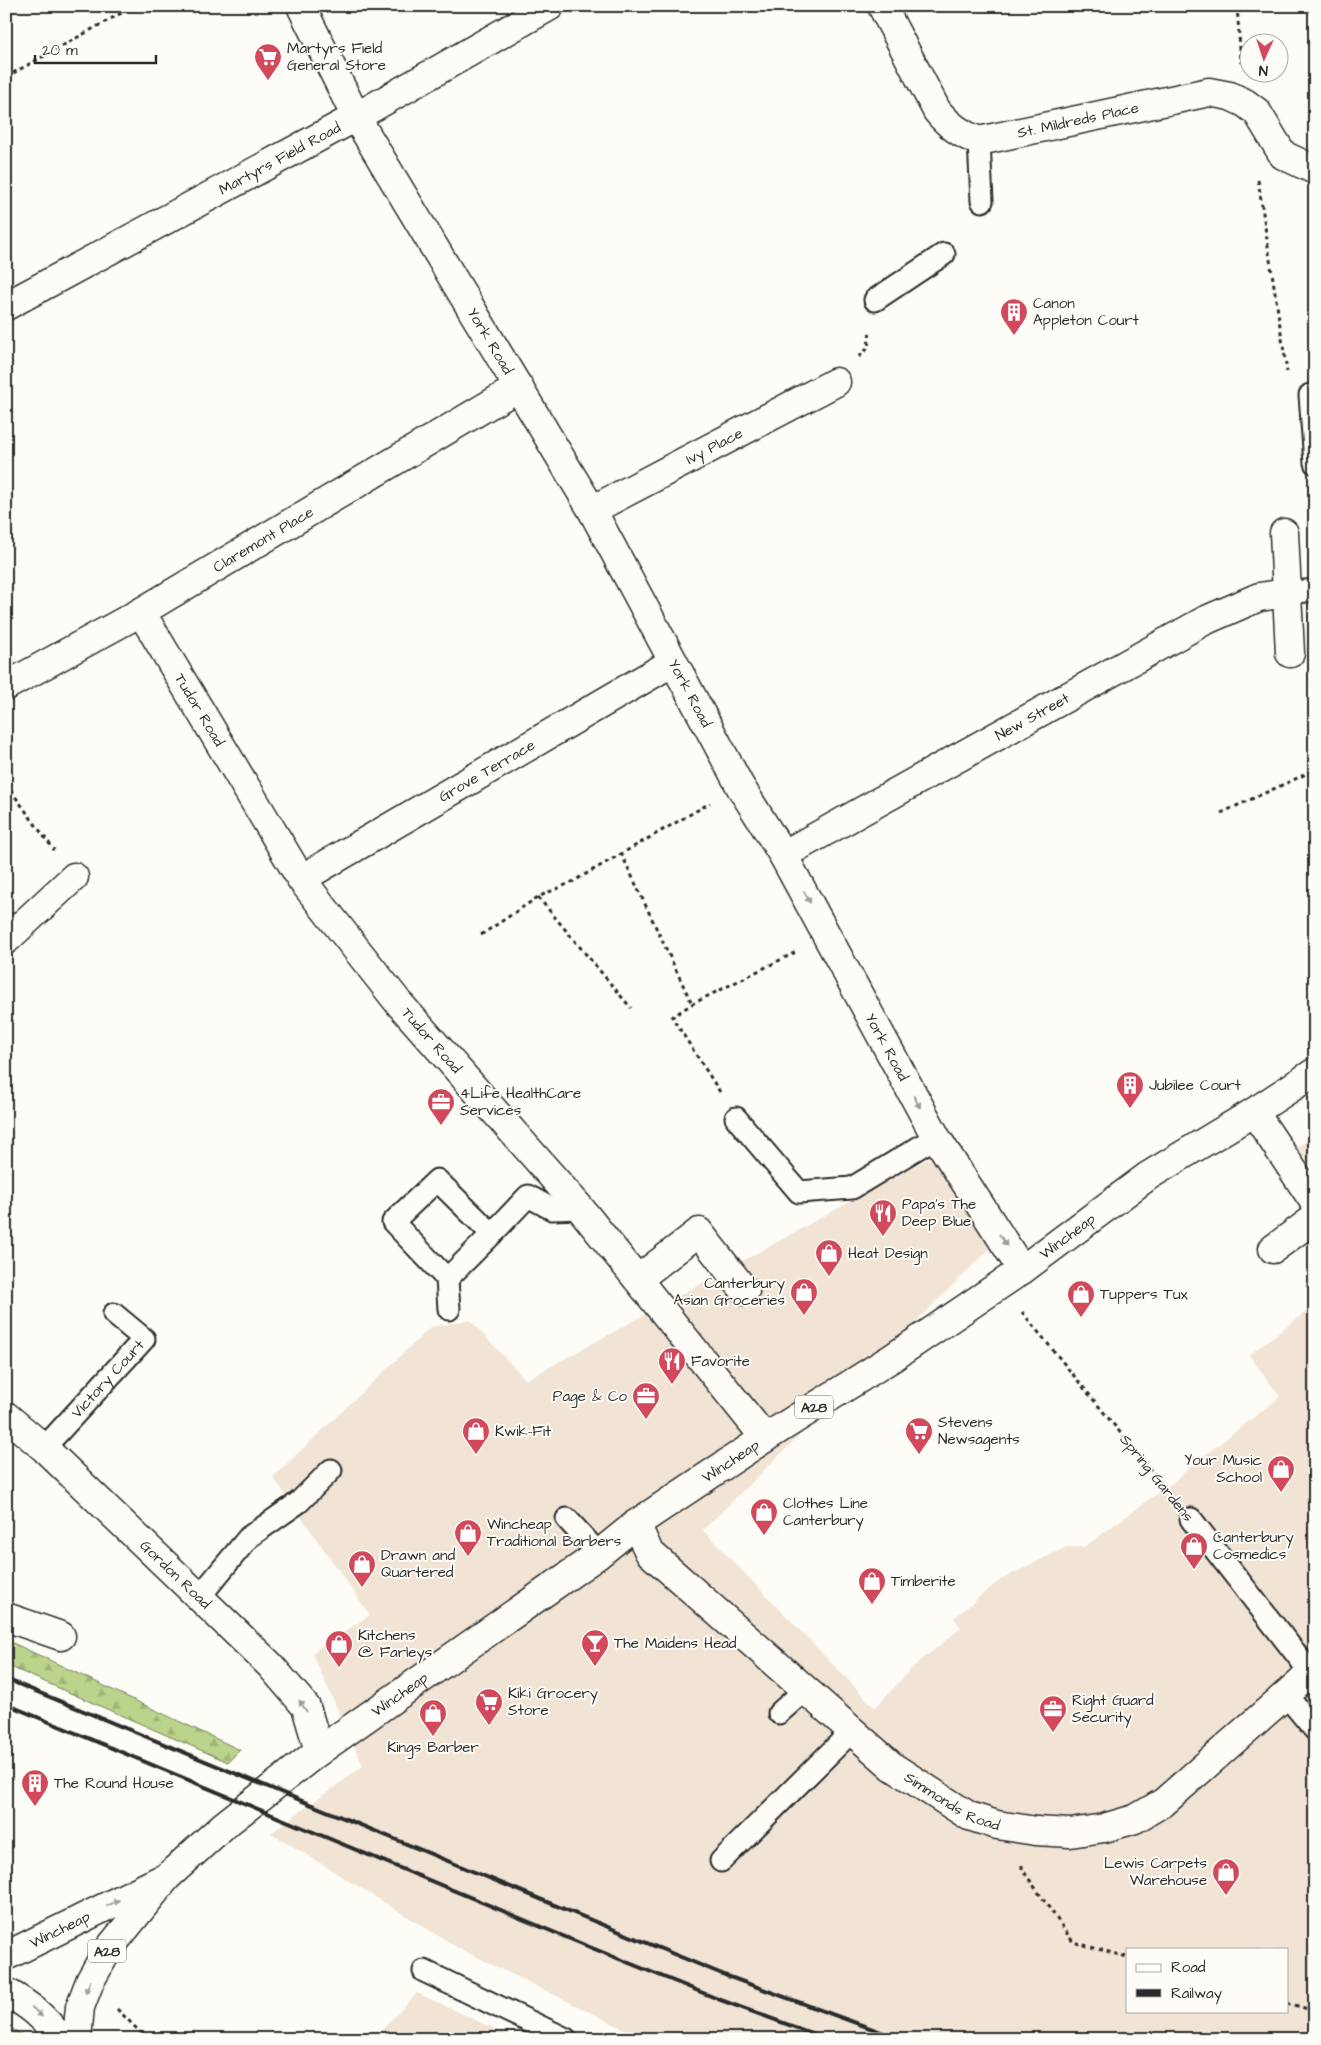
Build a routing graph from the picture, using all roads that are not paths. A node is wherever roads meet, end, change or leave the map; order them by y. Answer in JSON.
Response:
{"nodes":[{"id":1,"x":301,"y":6,"type":"edge"},
{"id":2,"x":550,"y":6,"type":"edge"},
{"id":3,"x":882,"y":6,"type":"edge"},
{"id":4,"x":356,"y":117,"type":"junction"},
{"id":5,"x":980,"y":141,"type":"junction"},
{"id":6,"x":1315,"y":170,"type":"edge"},
{"id":7,"x":982,"y":201,"type":"dead end"},
{"id":8,"x":944,"y":254,"type":"dead end"},
{"id":9,"x":875,"y":300,"type":"dead end"},
{"id":10,"x":6,"y":306,"type":"edge"},
{"id":11,"x":836,"y":382,"type":"dead end"},
{"id":12,"x":518,"y":387,"type":"junction"},
{"id":13,"x":1310,"y":395,"type":"dead end"},
{"id":14,"x":1315,"y":462,"type":"edge"},
{"id":15,"x":592,"y":510,"type":"junction"},
{"id":16,"x":1284,"y":532,"type":"dead end"},
{"id":17,"x":1315,"y":590,"type":"edge"},
{"id":18,"x":1287,"y":593,"type":"junction"},
{"id":19,"x":141,"y":612,"type":"junction"},
{"id":20,"x":1290,"y":653,"type":"dead end"},
{"id":21,"x":673,"y":662,"type":"junction"},
{"id":22,"x":6,"y":686,"type":"edge"},
{"id":23,"x":783,"y":855,"type":"junction"},
{"id":24,"x":74,"y":877,"type":"road end"},
{"id":25,"x":301,"y":879,"type":"junction"},
{"id":26,"x":6,"y":940,"type":"edge"},
{"id":27,"x":1315,"y":1072,"type":"edge"},
{"id":28,"x":1254,"y":1112,"type":"junction"},
{"id":29,"x":736,"y":1118,"type":"road end"},
{"id":30,"x":936,"y":1137,"type":"junction"},
{"id":31,"x":1315,"y":1203,"type":"edge"},
{"id":32,"x":580,"y":1208,"type":"junction"},
{"id":33,"x":1315,"y":1218,"type":"edge"},
{"id":34,"x":492,"y":1234,"type":"junction"},
{"id":35,"x":1273,"y":1249,"type":"dead end"},
{"id":36,"x":1011,"y":1278,"type":"junction"},
{"id":37,"x":447,"y":1279,"type":"junction"},
{"id":38,"x":638,"y":1279,"type":"junction"},
{"id":39,"x":745,"y":1291,"type":"dead end"},
{"id":40,"x":449,"y":1309,"type":"dead end"},
{"id":41,"x":114,"y":1314,"type":"dead end"},
{"id":42,"x":6,"y":1416,"type":"edge"},
{"id":43,"x":765,"y":1438,"type":"junction"},
{"id":44,"x":44,"y":1448,"type":"junction"},
{"id":45,"x":331,"y":1470,"type":"dead end"},
{"id":46,"x":567,"y":1519,"type":"dead end"},
{"id":47,"x":1191,"y":1519,"type":"road end"},
{"id":48,"x":636,"y":1524,"type":"junction"},
{"id":49,"x":599,"y":1554,"type":"junction"},
{"id":50,"x":200,"y":1596,"type":"junction"},
{"id":51,"x":6,"y":1617,"type":"edge"},
{"id":52,"x":61,"y":1636,"type":"dead end"},
{"id":53,"x":1313,"y":1671,"type":"edge"},
{"id":54,"x":805,"y":1690,"type":"junction"},
{"id":55,"x":1286,"y":1695,"type":"junction"},
{"id":56,"x":779,"y":1713,"type":"dead end"},
{"id":57,"x":1315,"y":1730,"type":"edge"},
{"id":58,"x":852,"y":1731,"type":"junction"},
{"id":59,"x":319,"y":1752,"type":"junction"},
{"id":60,"x":721,"y":1862,"type":"dead end"},
{"id":61,"x":167,"y":1877,"type":"junction"},
{"id":62,"x":6,"y":1956,"type":"edge"},
{"id":63,"x":424,"y":1971,"type":"dead end"},
{"id":64,"x":6,"y":1992,"type":"edge"},
{"id":65,"x":61,"y":2039,"type":"edge"},
{"id":66,"x":77,"y":2039,"type":"edge"},
{"id":67,"x":566,"y":2039,"type":"edge"}],
"edges":[{"from":1,"to":4,"type":"main road","name":"York Road"},
{"from":2,"to":4,"type":"main road","name":"Martyrs Field Road"},
{"from":3,"to":5,"type":"main road"},
{"from":4,"to":10,"type":"main road","name":"Martyrs Field Road"},
{"from":4,"to":12,"type":"main road","name":"York Road"},
{"from":5,"to":6,"type":"main road","name":"St. Mildreds Place"},
{"from":5,"to":7,"type":"lane"},
{"from":8,"to":9,"type":"lane"},
{"from":11,"to":15,"type":"main road","name":"Ivy Place"},
{"from":12,"to":15,"type":"main road","name":"York Road"},
{"from":12,"to":19,"type":"main road","name":"Claremont Place"},
{"from":13,"to":14,"type":"lane"},
{"from":15,"to":21,"type":"main road","name":"York Road"},
{"from":16,"to":18,"type":"main road"},
{"from":17,"to":18,"type":"lane"},
{"from":18,"to":20,"type":"main road"},
{"from":18,"to":23,"type":"main road","name":"New Street"},
{"from":19,"to":22,"type":"main road","name":"Claremont Place"},
{"from":19,"to":25,"type":"main road","name":"Tudor Road"},
{"from":21,"to":23,"type":"main road","name":"York Road"},
{"from":21,"to":25,"type":"main road","name":"Grove Terrace"},
{"from":23,"to":30,"type":"main road","name":"York Road","one_way":true},
{"from":24,"to":26,"type":"main road"},
{"from":25,"to":32,"type":"main road","name":"Tudor Road"},
{"from":27,"to":28,"type":"main road","name":"Wincheap","number":"A28"},
{"from":28,"to":31,"type":"main road"},
{"from":28,"to":36,"type":"main road","name":"Wincheap","number":"A28"},
{"from":29,"to":30,"type":"lane"},
{"from":30,"to":36,"type":"main road","name":"York Road","one_way":true},
{"from":32,"to":34,"type":"lane"},
{"from":32,"to":38,"type":"main road","name":"Tudor Road"},
{"from":33,"to":35,"type":"main road"},
{"from":34,"to":37,"type":"lane"},
{"from":34,"to":37,"type":"lane"},
{"from":36,"to":43,"type":"main road","name":"Wincheap","number":"A28"},
{"from":37,"to":40,"type":"lane"},
{"from":38,"to":39,"type":"main road"},
{"from":38,"to":43,"type":"main road","name":"Tudor Road"},
{"from":41,"to":44,"type":"lane","name":"Victory Court"},
{"from":42,"to":44,"type":"main road","name":"Gordon Road"},
{"from":43,"to":48,"type":"main road","name":"Wincheap","number":"A28"},
{"from":44,"to":50,"type":"main road","name":"Gordon Road"},
{"from":45,"to":50,"type":"lane"},
{"from":46,"to":49,"type":"lane"},
{"from":47,"to":53,"type":"lane","name":"Spring Gardens"},
{"from":48,"to":49,"type":"main road","name":"Wincheap","number":"A28"},
{"from":48,"to":54,"type":"main road","name":"Simmonds Road"},
{"from":49,"to":59,"type":"main road","name":"Wincheap","number":"A28"},
{"from":59,"to":50,"type":"main road","name":"Gordon Road","one_way":true},
{"from":51,"to":52,"type":"main road"},
{"from":53,"to":55,"type":"main road","name":"Simmonds Road"},
{"from":54,"to":56,"type":"lane"},
{"from":54,"to":58,"type":"main road","name":"Simmonds Road"},
{"from":55,"to":57,"type":"lane"},
{"from":55,"to":58,"type":"main road","name":"Simmonds Road"},
{"from":58,"to":60,"type":"lane"},
{"from":59,"to":61,"type":"main road","name":"Wincheap","number":"A28"},
{"from":62,"to":61,"type":"main road","name":"Wincheap","number":"A28","one_way":true},
{"from":61,"to":66,"type":"main road","name":"Wincheap","number":"A28","one_way":true},
{"from":63,"to":67,"type":"lane"},
{"from":64,"to":65,"type":"main road","one_way":true}]}
